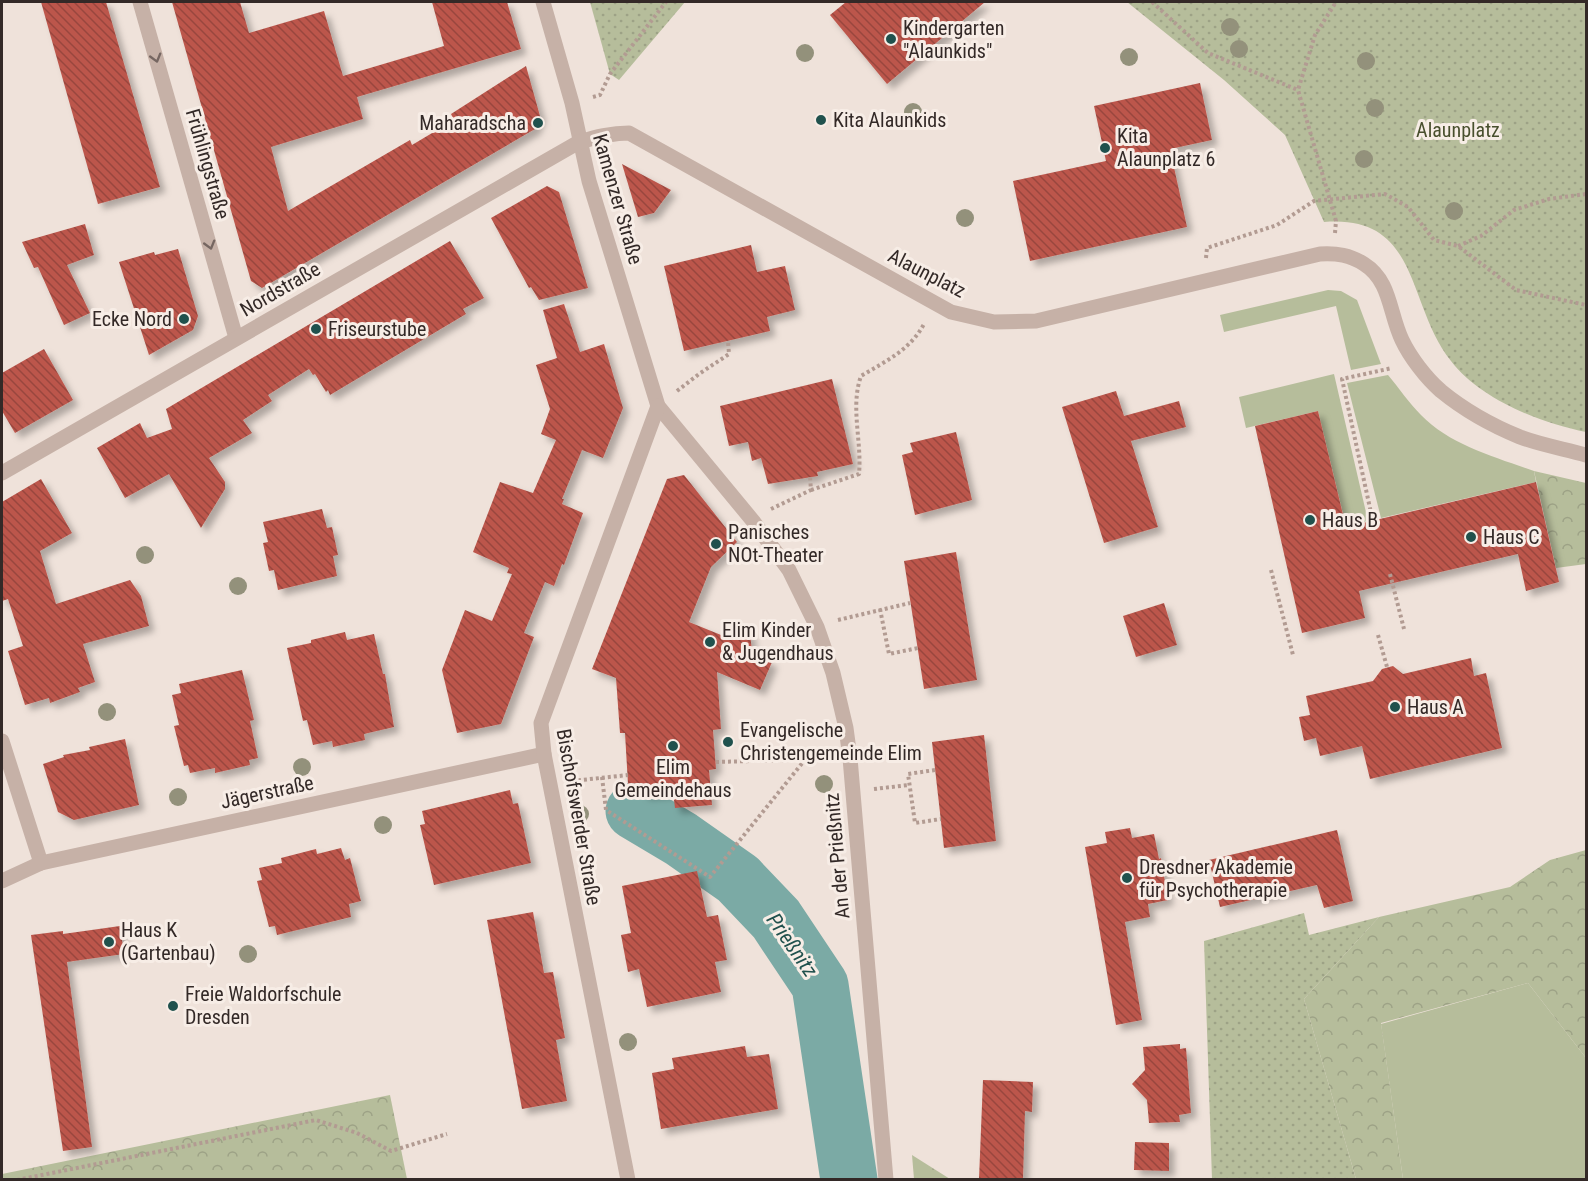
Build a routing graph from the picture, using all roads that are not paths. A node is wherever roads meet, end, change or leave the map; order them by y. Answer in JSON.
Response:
{"nodes":[{"id":1,"x":140,"y":2,"type":"edge"},
{"id":2,"x":543,"y":2,"type":"edge"},
{"id":3,"x":579,"y":142,"type":"junction"},
{"id":4,"x":236,"y":339,"type":"junction"},
{"id":5,"x":658,"y":406,"type":"junction"},
{"id":6,"x":1587,"y":455,"type":"edge"},
{"id":7,"x":2,"y":473,"type":"edge"},
{"id":8,"x":2,"y":741,"type":"edge"},
{"id":9,"x":544,"y":754,"type":"junction"},
{"id":10,"x":41,"y":863,"type":"junction"},
{"id":11,"x":2,"y":881,"type":"edge"},
{"id":12,"x":628,"y":1179,"type":"edge"},
{"id":13,"x":886,"y":1179,"type":"edge"}],
"edges":[{"from":1,"to":4,"type":"street","name":"Frühlingstraße","one_way":true},
{"from":2,"to":3,"type":"street","name":"Kamenzer Straße"},
{"from":3,"to":4,"type":"street","name":"Nordstraße"},
{"from":3,"to":5,"type":"street","name":"Kamenzer Straße"},
{"from":3,"to":6,"type":"street","name":"Alaunplatz"},
{"from":4,"to":7,"type":"street","name":"Nordstraße"},
{"from":5,"to":9,"type":"street","name":"Bischofswerder Straße"},
{"from":5,"to":13,"type":"street","name":"An der Prießnitz"},
{"from":8,"to":10,"type":"street"},
{"from":9,"to":10,"type":"street","name":"Jägerstraße"},
{"from":9,"to":12,"type":"street","name":"Bischofswerder Straße"},
{"from":10,"to":11,"type":"street","name":"Jägerstraße"}]}
